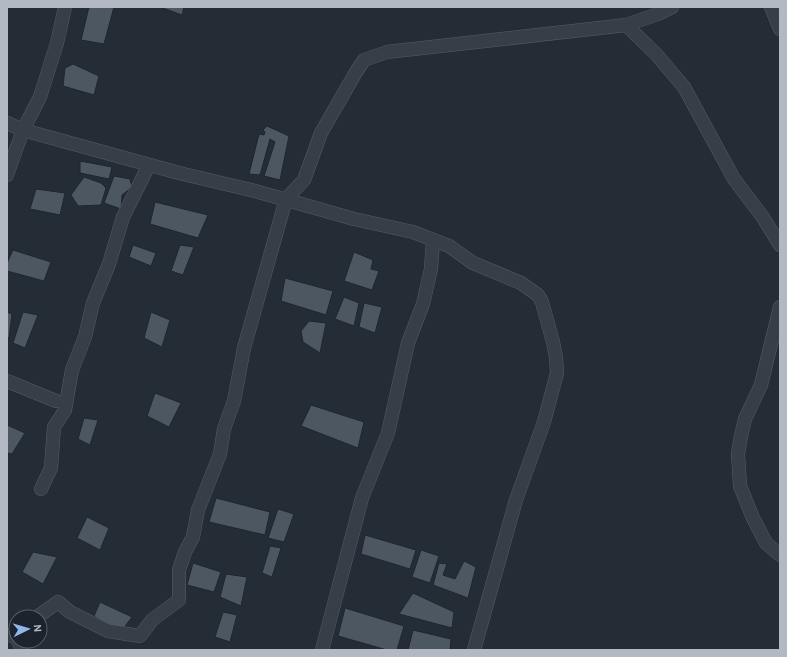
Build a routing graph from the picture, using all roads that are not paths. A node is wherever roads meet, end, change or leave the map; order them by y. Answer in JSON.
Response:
{"nodes":[{"id":1,"x":65,"y":7,"type":"edge"},
{"id":2,"x":672,"y":7,"type":"edge"},
{"id":3,"x":771,"y":7,"type":"edge"},
{"id":4,"x":626,"y":25,"type":"junction"},
{"id":5,"x":780,"y":29,"type":"edge"},
{"id":6,"x":7,"y":123,"type":"edge"},
{"id":7,"x":23,"y":130,"type":"junction"},
{"id":8,"x":149,"y":165,"type":"junction"},
{"id":9,"x":7,"y":175,"type":"edge"},
{"id":10,"x":286,"y":199,"type":"junction"},
{"id":11,"x":433,"y":240,"type":"junction"},
{"id":12,"x":780,"y":245,"type":"edge"},
{"id":13,"x":780,"y":307,"type":"edge"},
{"id":14,"x":7,"y":381,"type":"edge"},
{"id":15,"x":56,"y":401,"type":"dead end"},
{"id":16,"x":41,"y":489,"type":"dead end"},
{"id":17,"x":780,"y":555,"type":"edge"},
{"id":18,"x":48,"y":609,"type":"edge"},
{"id":19,"x":322,"y":650,"type":"edge"},
{"id":20,"x":474,"y":650,"type":"edge"}],
"edges":[{"from":1,"to":7,"type":"street"},
{"from":2,"to":4,"type":"street"},
{"from":3,"to":5,"type":"street"},
{"from":4,"to":10,"type":"street"},
{"from":4,"to":12,"type":"street"},
{"from":6,"to":7,"type":"street"},
{"from":7,"to":8,"type":"street"},
{"from":7,"to":9,"type":"street"},
{"from":8,"to":10,"type":"street"},
{"from":8,"to":16,"type":"street"},
{"from":10,"to":11,"type":"street"},
{"from":10,"to":18,"type":"street"},
{"from":11,"to":19,"type":"street"},
{"from":11,"to":20,"type":"street"},
{"from":13,"to":17,"type":"street"},
{"from":14,"to":15,"type":"street"}]}
